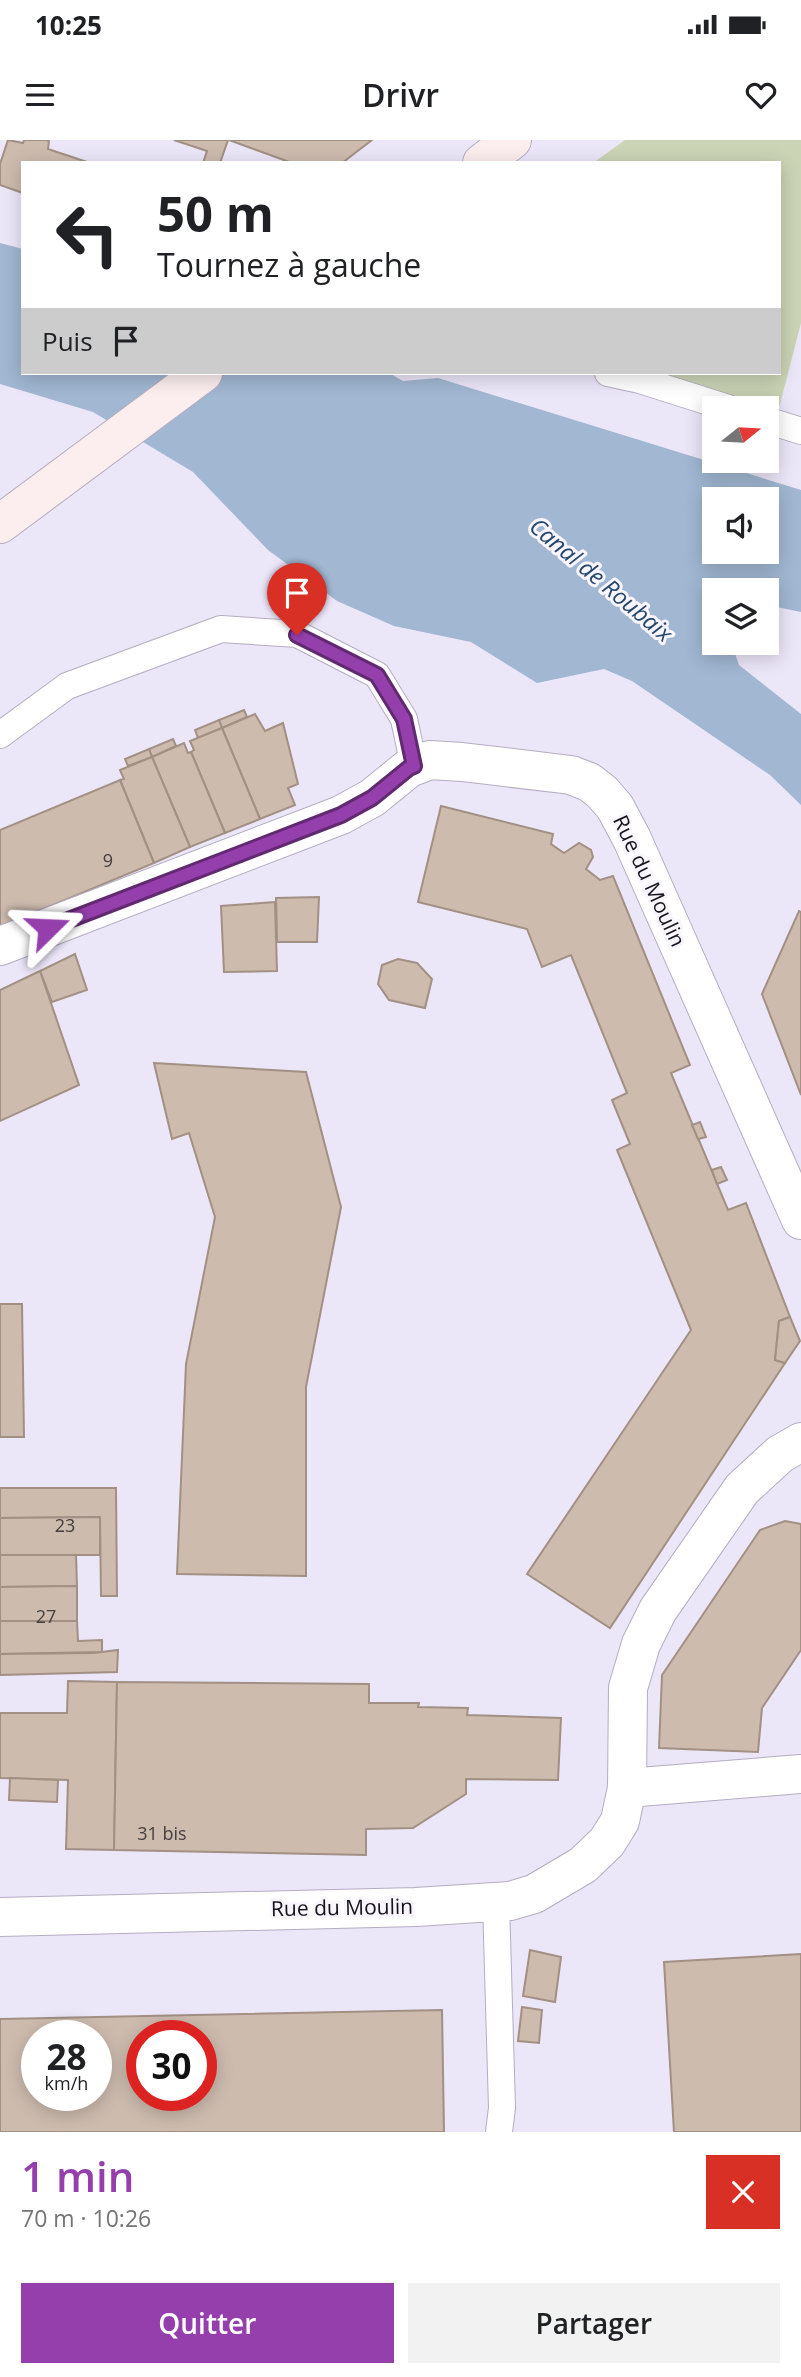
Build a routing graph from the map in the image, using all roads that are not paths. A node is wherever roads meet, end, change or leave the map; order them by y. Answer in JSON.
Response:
{"nodes":[{"id":1,"x":512,"y":140,"type":"edge"},
{"id":2,"x":485,"y":161,"type":"edge"},
{"id":3,"x":200,"y":375,"type":"edge"},
{"id":4,"x":617,"y":375,"type":"edge"},
{"id":5,"x":702,"y":400,"type":"edge"},
{"id":6,"x":779,"y":424,"type":"edge"},
{"id":7,"x":801,"y":431,"type":"edge"},
{"id":8,"x":0,"y":524,"type":"edge"},
{"id":9,"x":0,"y":735,"type":"edge"},
{"id":10,"x":414,"y":766,"type":"junction"},
{"id":11,"x":0,"y":946,"type":"edge"},
{"id":12,"x":801,"y":1220,"type":"edge"},
{"id":13,"x":801,"y":1442,"type":"edge"},
{"id":14,"x":801,"y":1774,"type":"edge"},
{"id":15,"x":627,"y":1788,"type":"junction"},
{"id":16,"x":496,"y":1902,"type":"junction"},
{"id":17,"x":0,"y":1917,"type":"edge"},
{"id":18,"x":499,"y":2132,"type":"edge"}],
"edges":[{"from":1,"to":2,"type":"main road"},
{"from":3,"to":8,"type":"main road"},
{"from":4,"to":5,"type":"lane"},
{"from":6,"to":7,"type":"lane"},
{"from":9,"to":10,"type":"lane"},
{"from":10,"to":11,"type":"street","name":"Rue du Moulin"},
{"from":10,"to":12,"type":"street","name":"Rue du Moulin"},
{"from":13,"to":15,"type":"street","name":"Rue du Moulin"},
{"from":14,"to":15,"type":"street"},
{"from":15,"to":16,"type":"street","name":"Rue du Moulin"},
{"from":16,"to":17,"type":"street","name":"Rue du Moulin"},
{"from":16,"to":18,"type":"lane"}]}
